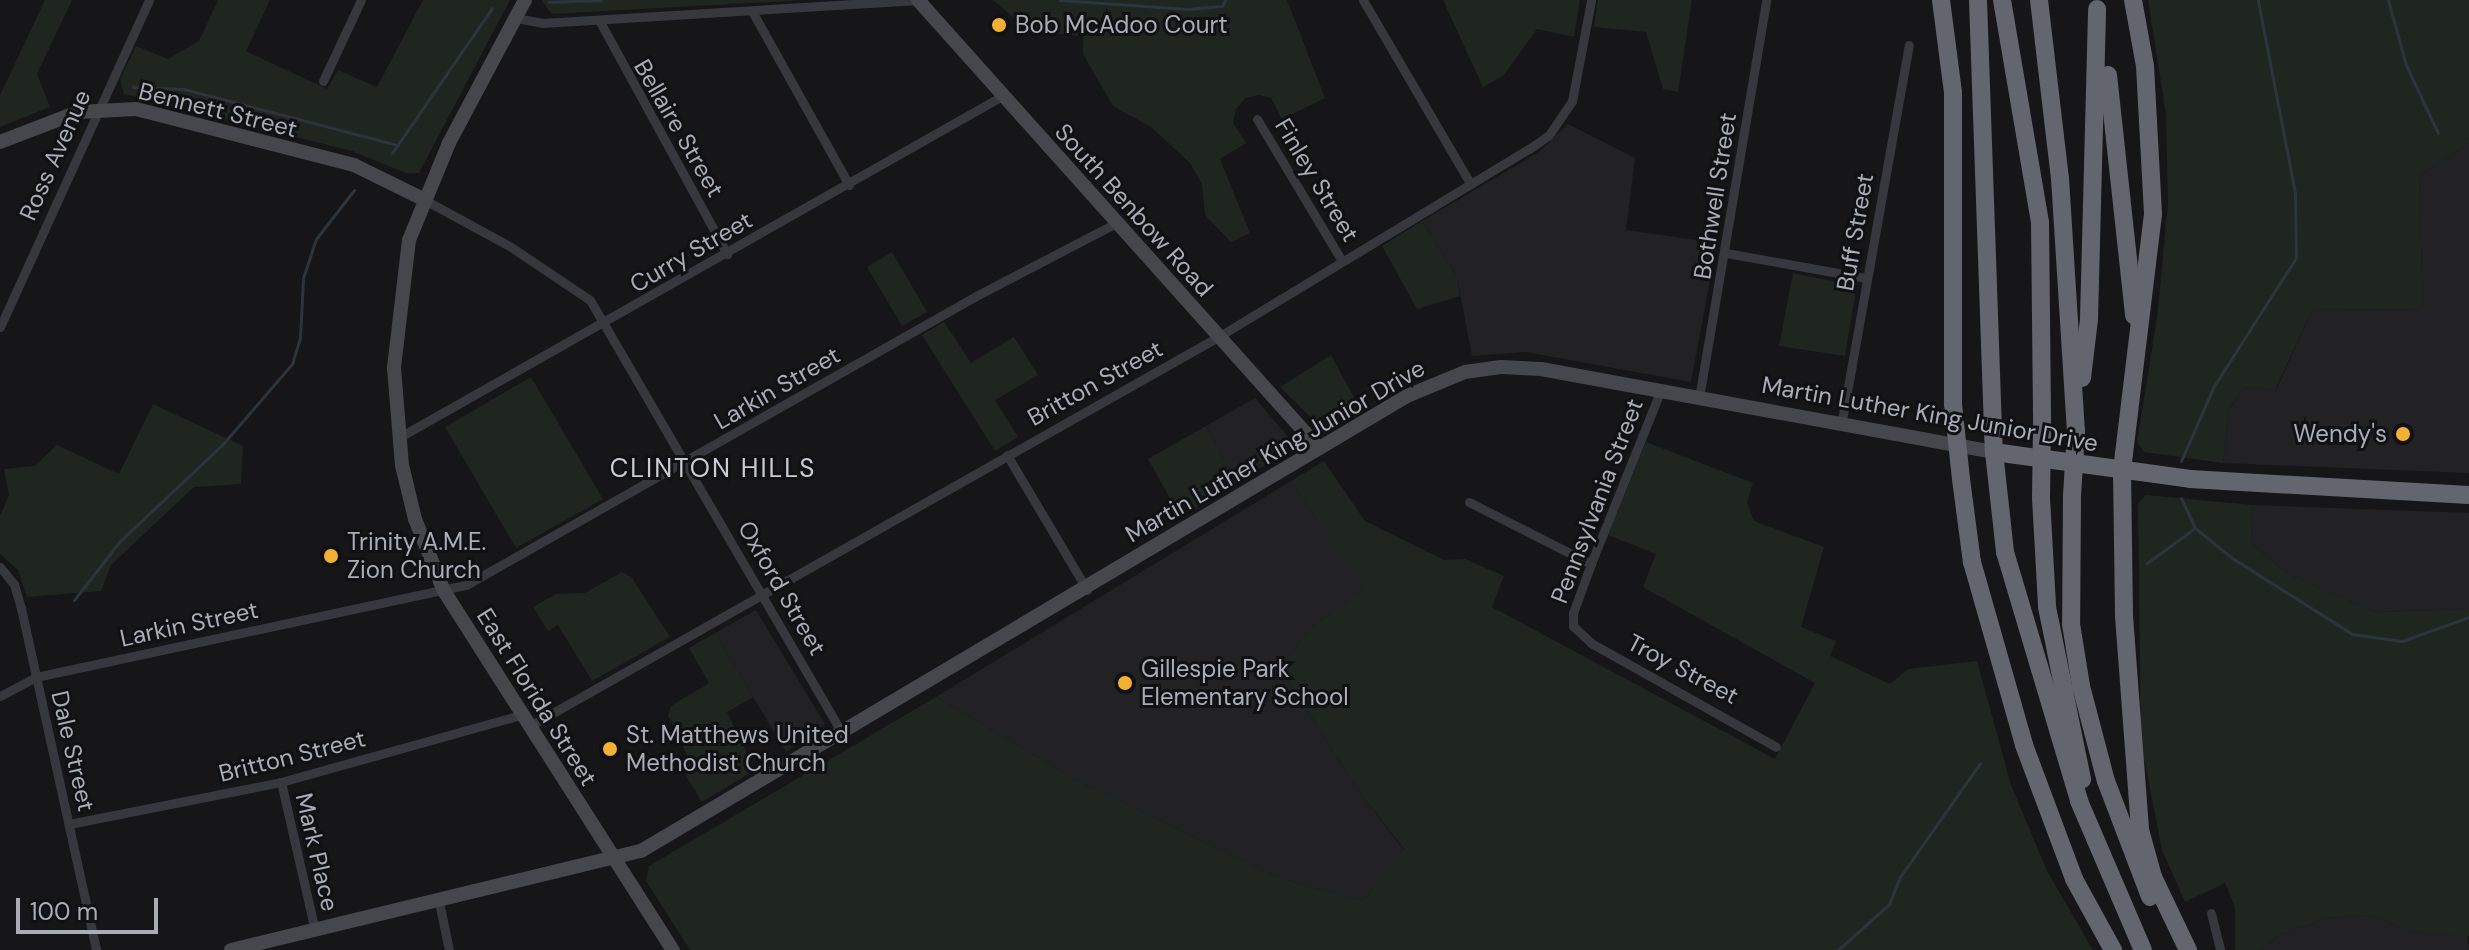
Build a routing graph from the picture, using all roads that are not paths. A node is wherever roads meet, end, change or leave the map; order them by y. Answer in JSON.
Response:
{"nodes":[{"id":1,"x":149,"y":0,"type":"edge"},
{"id":2,"x":361,"y":0,"type":"edge"},
{"id":3,"x":525,"y":0,"type":"edge"},
{"id":4,"x":918,"y":0,"type":"edge"},
{"id":5,"x":1363,"y":0,"type":"edge"},
{"id":6,"x":1591,"y":0,"type":"edge"},
{"id":7,"x":1766,"y":0,"type":"edge"},
{"id":8,"x":1941,"y":0,"type":"edge"},
{"id":9,"x":1966,"y":0,"type":"edge"},
{"id":10,"x":1978,"y":0,"type":"edge"},
{"id":11,"x":2002,"y":0,"type":"edge"},
{"id":12,"x":2039,"y":0,"type":"edge"},
{"id":13,"x":2133,"y":0,"type":"edge"},
{"id":14,"x":2097,"y":5,"type":"edge"},
{"id":15,"x":753,"y":13,"type":"junction"},
{"id":16,"x":515,"y":18,"type":"junction"},
{"id":17,"x":599,"y":20,"type":"junction"},
{"id":18,"x":1909,"y":45,"type":"dead end"},
{"id":19,"x":323,"y":81,"type":"dead end"},
{"id":20,"x":1002,"y":96,"type":"junction"},
{"id":21,"x":97,"y":109,"type":"junction"},
{"id":22,"x":1257,"y":119,"type":"dead end"},
{"id":23,"x":1983,"y":138,"type":"junction"},
{"id":24,"x":0,"y":142,"type":"edge"},
{"id":25,"x":1470,"y":183,"type":"junction"},
{"id":26,"x":849,"y":185,"type":"junction"},
{"id":27,"x":423,"y":199,"type":"junction"},
{"id":28,"x":1116,"y":223,"type":"junction"},
{"id":29,"x":1726,"y":253,"type":"junction"},
{"id":30,"x":727,"y":254,"type":"junction"},
{"id":31,"x":1342,"y":261,"type":"junction"},
{"id":32,"x":1867,"y":278,"type":"junction"},
{"id":33,"x":607,"y":323,"type":"junction"},
{"id":34,"x":0,"y":327,"type":"edge"},
{"id":35,"x":1218,"y":337,"type":"junction"},
{"id":36,"x":2136,"y":358,"type":"junction"},
{"id":37,"x":1660,"y":392,"type":"junction"},
{"id":38,"x":1699,"y":398,"type":"junction"},
{"id":39,"x":1841,"y":426,"type":"junction"},
{"id":40,"x":2076,"y":430,"type":"junction"},
{"id":41,"x":398,"y":438,"type":"junction"},
{"id":42,"x":1319,"y":448,"type":"junction"},
{"id":43,"x":1994,"y":452,"type":"junction"},
{"id":44,"x":1007,"y":455,"type":"junction"},
{"id":45,"x":688,"y":462,"type":"junction"},
{"id":46,"x":2122,"y":471,"type":"junction"},
{"id":47,"x":2469,"y":495,"type":"edge"},
{"id":48,"x":1469,"y":502,"type":"dead end"},
{"id":49,"x":1591,"y":564,"type":"junction"},
{"id":50,"x":0,"y":567,"type":"edge"},
{"id":51,"x":1087,"y":590,"type":"junction"},
{"id":52,"x":444,"y":591,"type":"junction"},
{"id":53,"x":763,"y":596,"type":"junction"},
{"id":54,"x":1573,"y":626,"type":"joint"},
{"id":55,"x":36,"y":677,"type":"junction"},
{"id":56,"x":0,"y":696,"type":"edge"},
{"id":57,"x":525,"y":721,"type":"junction"},
{"id":58,"x":842,"y":733,"type":"junction"},
{"id":59,"x":1776,"y":747,"type":"dead end"},
{"id":60,"x":281,"y":782,"type":"junction"},
{"id":61,"x":69,"y":824,"type":"junction"},
{"id":62,"x":2097,"y":849,"type":"junction"},
{"id":63,"x":614,"y":862,"type":"junction"},
{"id":64,"x":439,"y":902,"type":"junction"},
{"id":65,"x":2211,"y":913,"type":"dead end"},
{"id":66,"x":315,"y":931,"type":"junction"},
{"id":67,"x":96,"y":950,"type":"edge"},
{"id":68,"x":233,"y":950,"type":"edge"},
{"id":69,"x":449,"y":950,"type":"edge"},
{"id":70,"x":673,"y":950,"type":"edge"},
{"id":71,"x":2113,"y":950,"type":"edge"},
{"id":72,"x":2143,"y":950,"type":"edge"},
{"id":73,"x":2176,"y":950,"type":"edge"},
{"id":74,"x":2188,"y":950,"type":"edge"},
{"id":75,"x":2220,"y":950,"type":"edge"}],
"edges":[{"from":1,"to":21,"type":"street","name":"Ross Avenue"},
{"from":2,"to":19,"type":"street"},
{"from":3,"to":16,"type":"main road","name":"East Florida Street"},
{"from":4,"to":15,"type":"street"},
{"from":4,"to":20,"type":"main road","name":"South Benbow Road"},
{"from":5,"to":25,"type":"street"},
{"from":6,"to":25,"type":"street","name":"Britton Street"},
{"from":7,"to":29,"type":"street","name":"Bothwell Street"},
{"from":8,"to":71,"type":"highway","bridge":true},
{"from":9,"to":23,"type":"highway"},
{"from":10,"to":23,"type":"highway"},
{"from":11,"to":62,"type":"highway","bridge":true},
{"from":12,"to":40,"type":"highway"},
{"from":13,"to":36,"type":"highway"},
{"from":14,"to":36,"type":"highway"},
{"from":14,"to":40,"type":"highway"},
{"from":15,"to":17,"type":"street"},
{"from":15,"to":26,"type":"street"},
{"from":16,"to":17,"type":"street"},
{"from":16,"to":27,"type":"main road","name":"East Florida Street"},
{"from":17,"to":30,"type":"street","name":"Bellaire Street"},
{"from":18,"to":32,"type":"street","name":"Buff Street"},
{"from":20,"to":26,"type":"street","name":"Curry Street"},
{"from":20,"to":28,"type":"main road","name":"South Benbow Road"},
{"from":21,"to":24,"type":"main road","name":"Bennett Street"},
{"from":21,"to":27,"type":"main road","name":"Bennett Street"},
{"from":21,"to":34,"type":"street","name":"Ross Avenue"},
{"from":22,"to":31,"type":"street","name":"Finley Street"},
{"from":23,"to":43,"type":"highway"},
{"from":25,"to":31,"type":"street","name":"Britton Street"},
{"from":26,"to":30,"type":"street","name":"Curry Street"},
{"from":27,"to":33,"type":"street","name":"Oxford Street"},
{"from":27,"to":41,"type":"main road","name":"East Florida Street"},
{"from":28,"to":35,"type":"main road","name":"South Benbow Road"},
{"from":28,"to":45,"type":"street","name":"Larkin Street"},
{"from":29,"to":32,"type":"street"},
{"from":29,"to":38,"type":"street","name":"Bothwell Street"},
{"from":30,"to":33,"type":"street","name":"Curry Street"},
{"from":31,"to":35,"type":"street","name":"Britton Street"},
{"from":32,"to":39,"type":"street","name":"Buff Street"},
{"from":33,"to":41,"type":"street","name":"Curry Street"},
{"from":33,"to":45,"type":"street","name":"Oxford Street"},
{"from":35,"to":42,"type":"main road","name":"South Benbow Road"},
{"from":35,"to":44,"type":"street","name":"Britton Street"},
{"from":36,"to":46,"type":"highway"},
{"from":37,"to":38,"type":"main road","name":"Martin Luther King Junior Drive"},
{"from":37,"to":42,"type":"main road","name":"Martin Luther King Junior Drive"},
{"from":37,"to":49,"type":"street","name":"Pennsylvania Street"},
{"from":38,"to":39,"type":"main road","name":"Martin Luther King Junior Drive"},
{"from":39,"to":43,"type":"main road","name":"Martin Luther King Junior Drive"},
{"from":40,"to":73,"type":"highway","bridge":true},
{"from":41,"to":52,"type":"main road","name":"East Florida Street"},
{"from":42,"to":51,"type":"main road","name":"Martin Luther King Junior Drive"},
{"from":43,"to":46,"type":"highway","name":"Martin Luther King Junior Drive"},
{"from":43,"to":62,"type":"highway"},
{"from":44,"to":51,"type":"street"},
{"from":44,"to":53,"type":"street","name":"Britton Street"},
{"from":45,"to":52,"type":"street","name":"Larkin Street"},
{"from":45,"to":53,"type":"street","name":"Oxford Street"},
{"from":46,"to":47,"type":"highway","name":"Martin Luther King Junior Drive"},
{"from":46,"to":74,"type":"highway"},
{"from":48,"to":49,"type":"street"},
{"from":49,"to":54,"type":"street","name":"Pennsylvania Street"},
{"from":50,"to":55,"type":"street","name":"Dale Street"},
{"from":51,"to":58,"type":"main road","name":"Martin Luther King Junior Drive"},
{"from":52,"to":55,"type":"street","name":"Larkin Street"},
{"from":52,"to":57,"type":"main road","name":"East Florida Street"},
{"from":53,"to":57,"type":"street","name":"Britton Street"},
{"from":53,"to":58,"type":"street","name":"Oxford Street"},
{"from":54,"to":59,"type":"street","name":"Troy Street"},
{"from":55,"to":56,"type":"street","name":"Larkin Street"},
{"from":55,"to":61,"type":"street","name":"Dale Street"},
{"from":57,"to":60,"type":"street","name":"Britton Street"},
{"from":57,"to":63,"type":"main road","name":"East Florida Street"},
{"from":58,"to":63,"type":"main road","name":"Martin Luther King Junior Drive"},
{"from":60,"to":61,"type":"street","name":"Britton Street"},
{"from":60,"to":66,"type":"street","name":"Mark Place"},
{"from":61,"to":67,"type":"street","name":"Dale Street"},
{"from":62,"to":72,"type":"highway"},
{"from":63,"to":64,"type":"main road","name":"Martin Luther King Junior Drive"},
{"from":63,"to":70,"type":"main road","name":"East Florida Street"},
{"from":64,"to":66,"type":"main road","name":"Martin Luther King Junior Drive"},
{"from":64,"to":69,"type":"street"},
{"from":65,"to":75,"type":"street"},
{"from":66,"to":68,"type":"main road","name":"Martin Luther King Junior Drive"}]}
